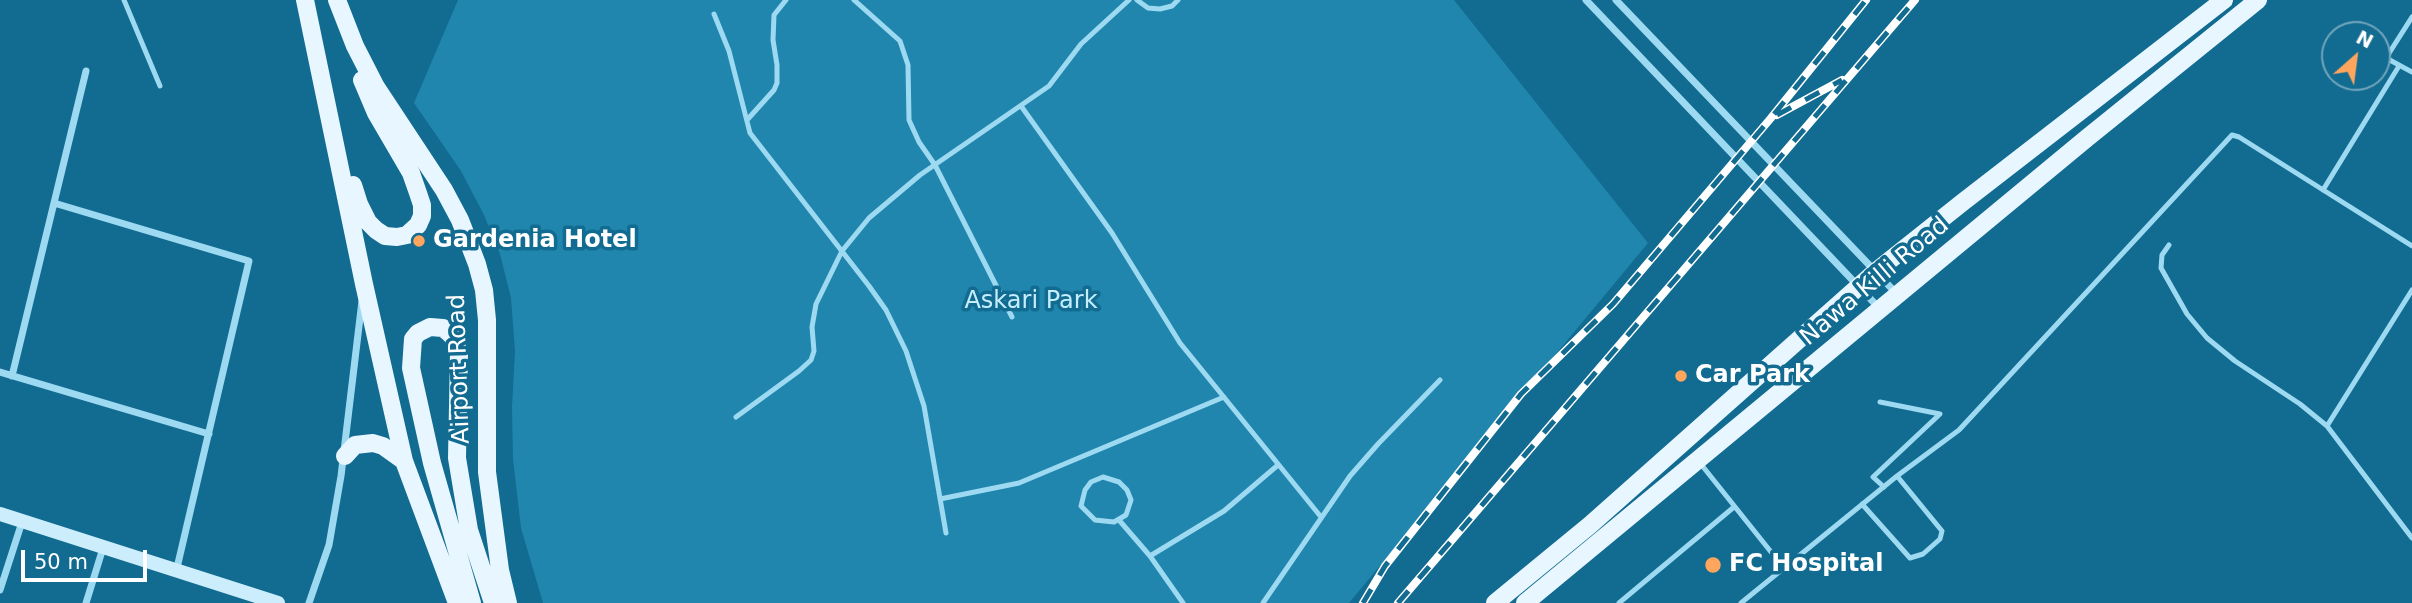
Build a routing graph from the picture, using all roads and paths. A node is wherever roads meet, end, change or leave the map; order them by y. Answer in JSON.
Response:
{"nodes":[{"id":1,"x":124,"y":0,"type":"edge"},
{"id":2,"x":305,"y":0,"type":"edge"},
{"id":3,"x":337,"y":0,"type":"edge"},
{"id":4,"x":786,"y":0,"type":"edge"},
{"id":5,"x":854,"y":0,"type":"edge"},
{"id":6,"x":1129,"y":0,"type":"edge"},
{"id":7,"x":1137,"y":0,"type":"edge"},
{"id":8,"x":1178,"y":0,"type":"edge"},
{"id":9,"x":1587,"y":0,"type":"edge"},
{"id":10,"x":1616,"y":0,"type":"edge"},
{"id":11,"x":2224,"y":0,"type":"edge"},
{"id":12,"x":2258,"y":0,"type":"edge"},
{"id":13,"x":714,"y":14,"type":"dead end"},
{"id":14,"x":2412,"y":17,"type":"edge"},
{"id":15,"x":362,"y":59,"type":"junction"},
{"id":16,"x":2399,"y":66,"type":"junction"},
{"id":17,"x":86,"y":71,"type":"dead end"},
{"id":18,"x":2412,"y":72,"type":"edge"},
{"id":19,"x":160,"y":86,"type":"dead end"},
{"id":20,"x":1021,"y":106,"type":"junction"},
{"id":21,"x":747,"y":120,"type":"junction"},
{"id":22,"x":335,"y":144,"type":"junction"},
{"id":23,"x":935,"y":165,"type":"junction"},
{"id":24,"x":2323,"y":190,"type":"junction"},
{"id":25,"x":54,"y":203,"type":"junction"},
{"id":26,"x":2169,"y":245,"type":"dead end"},
{"id":27,"x":2412,"y":246,"type":"edge"},
{"id":28,"x":842,"y":251,"type":"junction"},
{"id":29,"x":1875,"y":272,"type":"junction"},
{"id":30,"x":364,"y":284,"type":"junction"},
{"id":31,"x":1858,"y":287,"type":"junction"},
{"id":32,"x":2412,"y":290,"type":"edge"},
{"id":33,"x":1898,"y":295,"type":"junction"},
{"id":34,"x":1880,"y":310,"type":"junction"},
{"id":35,"x":1012,"y":317,"type":"dead end"},
{"id":36,"x":0,"y":372,"type":"edge"},
{"id":37,"x":12,"y":376,"type":"junction"},
{"id":38,"x":1440,"y":380,"type":"dead end"},
{"id":39,"x":1224,"y":397,"type":"junction"},
{"id":40,"x":1880,"y":402,"type":"dead end"},
{"id":41,"x":736,"y":416,"type":"dead end"},
{"id":42,"x":2327,"y":426,"type":"junction"},
{"id":43,"x":209,"y":434,"type":"junction"},
{"id":44,"x":345,"y":456,"type":"junction"},
{"id":45,"x":1698,"y":460,"type":"junction"},
{"id":46,"x":404,"y":461,"type":"junction"},
{"id":47,"x":1278,"y":465,"type":"junction"},
{"id":48,"x":1897,"y":476,"type":"junction"},
{"id":49,"x":1884,"y":487,"type":"junction"},
{"id":50,"x":940,"y":499,"type":"junction"},
{"id":51,"x":1862,"y":504,"type":"junction"},
{"id":52,"x":1734,"y":507,"type":"junction"},
{"id":53,"x":0,"y":514,"type":"edge"},
{"id":54,"x":1321,"y":517,"type":"junction"},
{"id":55,"x":1119,"y":520,"type":"junction"},
{"id":56,"x":22,"y":522,"type":"junction"},
{"id":57,"x":946,"y":533,"type":"dead end"},
{"id":58,"x":2412,"y":537,"type":"edge"},
{"id":59,"x":103,"y":548,"type":"junction"},
{"id":60,"x":1150,"y":556,"type":"junction"},
{"id":61,"x":1783,"y":567,"type":"junction"},
{"id":62,"x":176,"y":572,"type":"junction"},
{"id":63,"x":0,"y":590,"type":"edge"},
{"id":64,"x":86,"y":603,"type":"edge"},
{"id":65,"x":278,"y":603,"type":"edge"},
{"id":66,"x":309,"y":603,"type":"edge"},
{"id":67,"x":457,"y":603,"type":"edge"},
{"id":68,"x":472,"y":603,"type":"edge"},
{"id":69,"x":493,"y":603,"type":"edge"},
{"id":70,"x":508,"y":603,"type":"edge"},
{"id":71,"x":1183,"y":603,"type":"edge"},
{"id":72,"x":1263,"y":603,"type":"edge"},
{"id":73,"x":1495,"y":603,"type":"edge"},
{"id":74,"x":1525,"y":603,"type":"edge"},
{"id":75,"x":1619,"y":603,"type":"edge"},
{"id":76,"x":1741,"y":603,"type":"edge"}],
"edges":[{"from":1,"to":19,"type":"lane"},
{"from":2,"to":22,"type":"main road"},
{"from":3,"to":15,"type":"main road","name":"Airport Road"},
{"from":4,"to":21,"type":"lane"},
{"from":5,"to":23,"type":"lane"},
{"from":6,"to":20,"type":"lane"},
{"from":7,"to":8,"type":"lane"},
{"from":9,"to":31,"type":"street"},
{"from":10,"to":29,"type":"street"},
{"from":11,"to":29,"type":"main road","name":"Nawa Killi Road"},
{"from":12,"to":33,"type":"main road","name":"Nawa Killi Road"},
{"from":13,"to":21,"type":"lane"},
{"from":14,"to":16,"type":"lane"},
{"from":15,"to":22,"type":"main road"},
{"from":15,"to":70,"type":"main road","name":"Airport Road"},
{"from":16,"to":18,"type":"lane"},
{"from":16,"to":24,"type":"lane"},
{"from":17,"to":25,"type":"street"},
{"from":20,"to":23,"type":"lane"},
{"from":20,"to":39,"type":"lane"},
{"from":21,"to":28,"type":"lane"},
{"from":22,"to":30,"type":"main road"},
{"from":23,"to":28,"type":"lane"},
{"from":23,"to":35,"type":"lane"},
{"from":24,"to":27,"type":"lane"},
{"from":24,"to":48,"type":"lane"},
{"from":25,"to":37,"type":"street"},
{"from":25,"to":43,"type":"street"},
{"from":26,"to":42,"type":"lane"},
{"from":28,"to":41,"type":"lane"},
{"from":28,"to":50,"type":"lane"},
{"from":29,"to":31,"type":"main road","name":"Nawa Killi Road"},
{"from":29,"to":33,"type":"street"},
{"from":30,"to":44,"type":"street"},
{"from":30,"to":46,"type":"main road"},
{"from":31,"to":34,"type":"street"},
{"from":31,"to":73,"type":"main road","name":"Nawa Killi Road"},
{"from":32,"to":42,"type":"lane"},
{"from":33,"to":34,"type":"main road","name":"Nawa Killi Road"},
{"from":34,"to":45,"type":"main road","name":"Nawa Killi Road"},
{"from":36,"to":37,"type":"street"},
{"from":37,"to":43,"type":"street"},
{"from":38,"to":54,"type":"lane"},
{"from":39,"to":47,"type":"lane"},
{"from":39,"to":50,"type":"lane"},
{"from":40,"to":49,"type":"lane"},
{"from":42,"to":58,"type":"lane"},
{"from":43,"to":62,"type":"street"},
{"from":44,"to":46,"type":"main road"},
{"from":44,"to":66,"type":"street"},
{"from":45,"to":52,"type":"lane"},
{"from":45,"to":74,"type":"main road","name":"Nawa Killi Road"},
{"from":46,"to":67,"type":"main road"},
{"from":47,"to":54,"type":"lane"},
{"from":47,"to":60,"type":"lane"},
{"from":48,"to":49,"type":"lane"},
{"from":48,"to":51,"type":"lane"},
{"from":49,"to":51,"type":"lane"},
{"from":50,"to":57,"type":"lane"},
{"from":51,"to":61,"type":"lane"},
{"from":52,"to":61,"type":"lane"},
{"from":52,"to":75,"type":"lane"},
{"from":53,"to":56,"type":"street"},
{"from":54,"to":72,"type":"lane"},
{"from":55,"to":55,"type":"lane"},
{"from":55,"to":60,"type":"lane"},
{"from":56,"to":59,"type":"street"},
{"from":56,"to":63,"type":"street"},
{"from":59,"to":62,"type":"street"},
{"from":59,"to":64,"type":"street"},
{"from":60,"to":71,"type":"lane"},
{"from":61,"to":76,"type":"lane"},
{"from":62,"to":65,"type":"street"},
{"from":68,"to":69,"type":"main road"}]}
